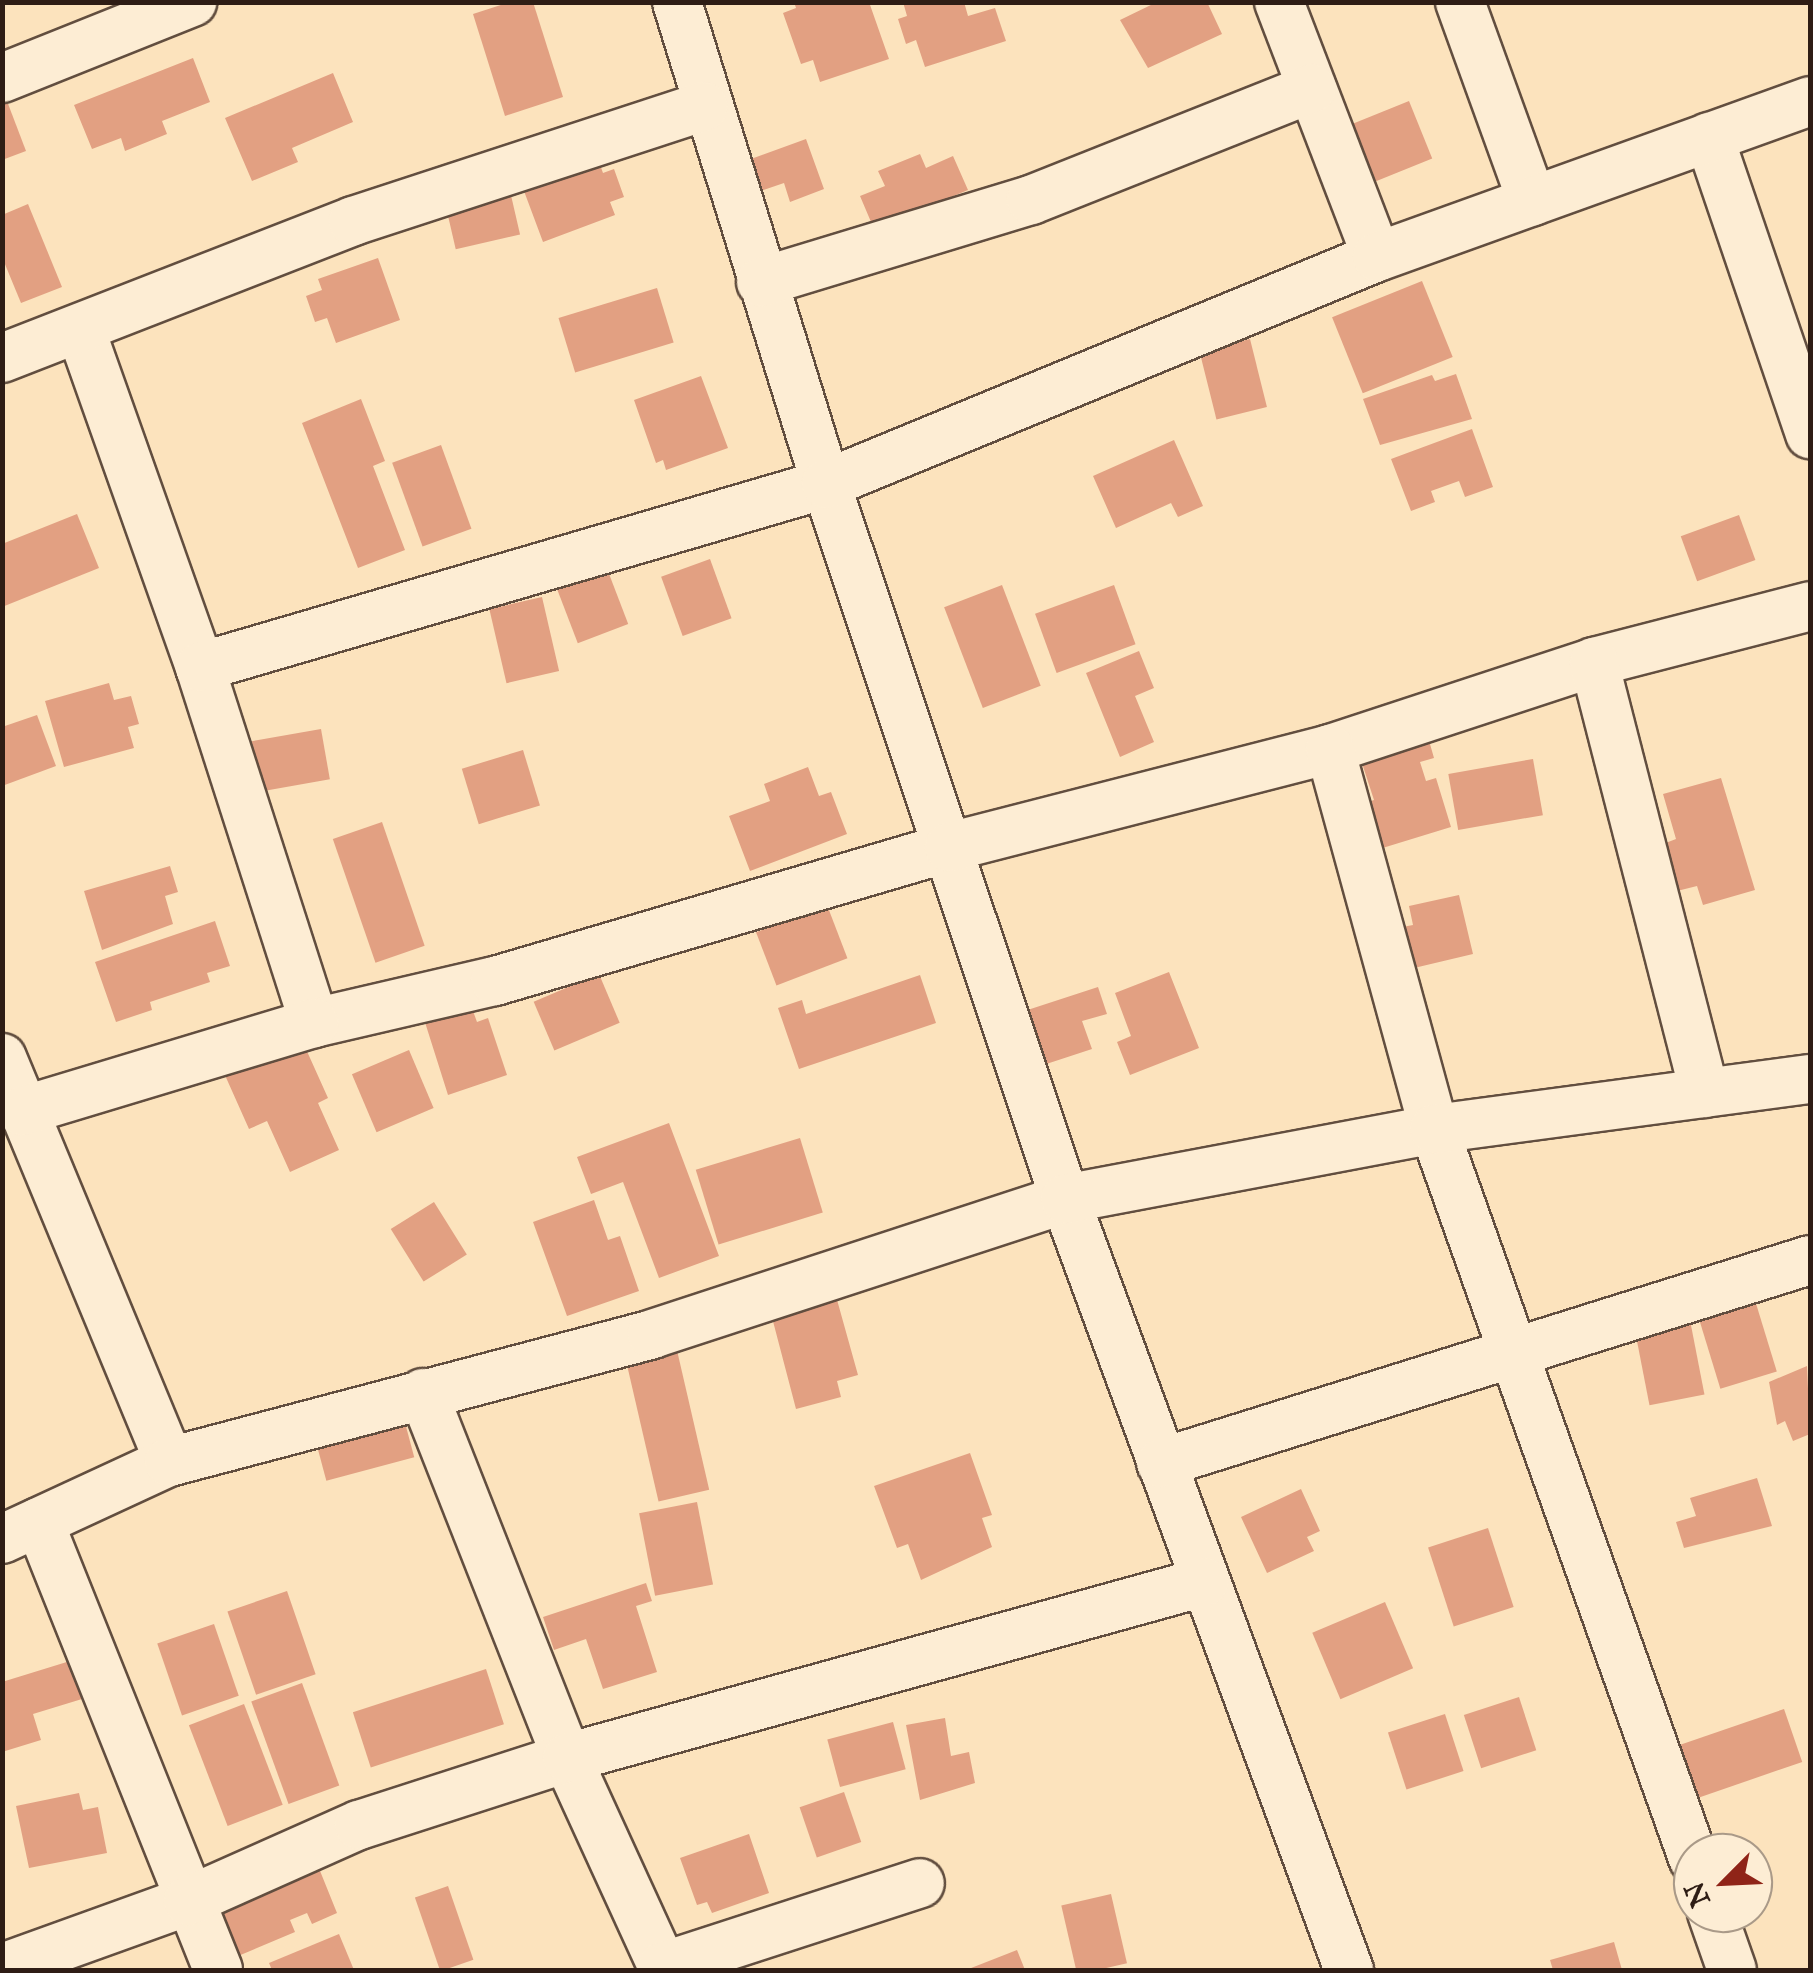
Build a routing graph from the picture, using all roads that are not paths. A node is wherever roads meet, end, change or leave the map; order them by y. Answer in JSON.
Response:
{"nodes":[{"id":1,"x":192,"y":2,"type":"edge"},
{"id":2,"x":676,"y":2,"type":"edge"},
{"id":3,"x":1279,"y":2,"type":"edge"},
{"id":4,"x":1460,"y":2,"type":"edge"},
{"id":5,"x":2,"y":78,"type":"edge"},
{"id":6,"x":1312,"y":88,"type":"junction"},
{"id":7,"x":1810,"y":101,"type":"edge"},
{"id":8,"x":704,"y":106,"type":"junction"},
{"id":9,"x":1709,"y":136,"type":"junction"},
{"id":10,"x":1532,"y":201,"type":"junction"},
{"id":11,"x":1378,"y":257,"type":"junction"},
{"id":12,"x":761,"y":282,"type":"junction"},
{"id":13,"x":81,"y":331,"type":"junction"},
{"id":14,"x":2,"y":358,"type":"edge"},
{"id":15,"x":1810,"y":434,"type":"edge"},
{"id":16,"x":826,"y":484,"type":"junction"},
{"id":17,"x":1810,"y":606,"type":"edge"},
{"id":18,"x":1594,"y":662,"type":"junction"},
{"id":19,"x":200,"y":667,"type":"junction"},
{"id":20,"x":1330,"y":749,"type":"junction"},
{"id":21,"x":949,"y":847,"type":"junction"},
{"id":22,"x":314,"y":1023,"type":"junction"},
{"id":23,"x":2,"y":1058,"type":"edge"},
{"id":24,"x":1810,"y":1079,"type":"edge"},
{"id":25,"x":1705,"y":1093,"type":"junction"},
{"id":26,"x":22,"y":1111,"type":"junction"},
{"id":27,"x":1434,"y":1129,"type":"junction"},
{"id":28,"x":1065,"y":1199,"type":"junction"},
{"id":29,"x":1810,"y":1260,"type":"edge"},
{"id":30,"x":1518,"y":1350,"type":"junction"},
{"id":31,"x":423,"y":1393,"type":"junction"},
{"id":32,"x":169,"y":1462,"type":"junction"},
{"id":33,"x":1161,"y":1463,"type":"junction"},
{"id":34,"x":21,"y":1530,"type":"edge"},
{"id":35,"x":1204,"y":1582,"type":"junction"},
{"id":36,"x":568,"y":1758,"type":"junction"},
{"id":37,"x":1684,"y":1833,"type":"edge"},
{"id":38,"x":920,"y":1883,"type":"dead end"},
{"id":39,"x":188,"y":1901,"type":"junction"},
{"id":40,"x":1719,"y":1933,"type":"edge"},
{"id":41,"x":2,"y":1968,"type":"edge"},
{"id":42,"x":663,"y":1969,"type":"edge"},
{"id":43,"x":218,"y":1970,"type":"edge"},
{"id":44,"x":1349,"y":1970,"type":"edge"},
{"id":45,"x":1732,"y":1970,"type":"edge"}],
"edges":[{"from":1,"to":5,"type":"street"},
{"from":2,"to":8,"type":"street"},
{"from":3,"to":6,"type":"street"},
{"from":4,"to":10,"type":"street"},
{"from":6,"to":11,"type":"street"},
{"from":6,"to":12,"type":"street"},
{"from":7,"to":9,"type":"street"},
{"from":8,"to":12,"type":"street"},
{"from":8,"to":13,"type":"street"},
{"from":9,"to":10,"type":"street"},
{"from":9,"to":15,"type":"street"},
{"from":10,"to":11,"type":"street"},
{"from":11,"to":16,"type":"street"},
{"from":12,"to":16,"type":"street"},
{"from":13,"to":14,"type":"street"},
{"from":13,"to":19,"type":"street"},
{"from":16,"to":19,"type":"street"},
{"from":16,"to":21,"type":"street"},
{"from":17,"to":18,"type":"street"},
{"from":18,"to":20,"type":"street"},
{"from":18,"to":25,"type":"street"},
{"from":19,"to":22,"type":"street"},
{"from":20,"to":21,"type":"street"},
{"from":20,"to":27,"type":"street"},
{"from":21,"to":22,"type":"street"},
{"from":21,"to":28,"type":"street"},
{"from":22,"to":26,"type":"street"},
{"from":23,"to":26,"type":"street"},
{"from":24,"to":25,"type":"street"},
{"from":25,"to":27,"type":"street"},
{"from":26,"to":32,"type":"street"},
{"from":27,"to":28,"type":"street"},
{"from":27,"to":30,"type":"street"},
{"from":28,"to":31,"type":"street"},
{"from":28,"to":33,"type":"street"},
{"from":29,"to":30,"type":"street"},
{"from":30,"to":33,"type":"street"},
{"from":30,"to":37,"type":"street"},
{"from":31,"to":32,"type":"street"},
{"from":31,"to":36,"type":"street"},
{"from":32,"to":34,"type":"street"},
{"from":33,"to":35,"type":"street"},
{"from":34,"to":39,"type":"street"},
{"from":35,"to":36,"type":"street"},
{"from":35,"to":44,"type":"street"},
{"from":36,"to":39,"type":"street"},
{"from":36,"to":42,"type":"street"},
{"from":38,"to":42,"type":"street"},
{"from":39,"to":41,"type":"street"},
{"from":39,"to":43,"type":"street"},
{"from":40,"to":45,"type":"street"}]}
